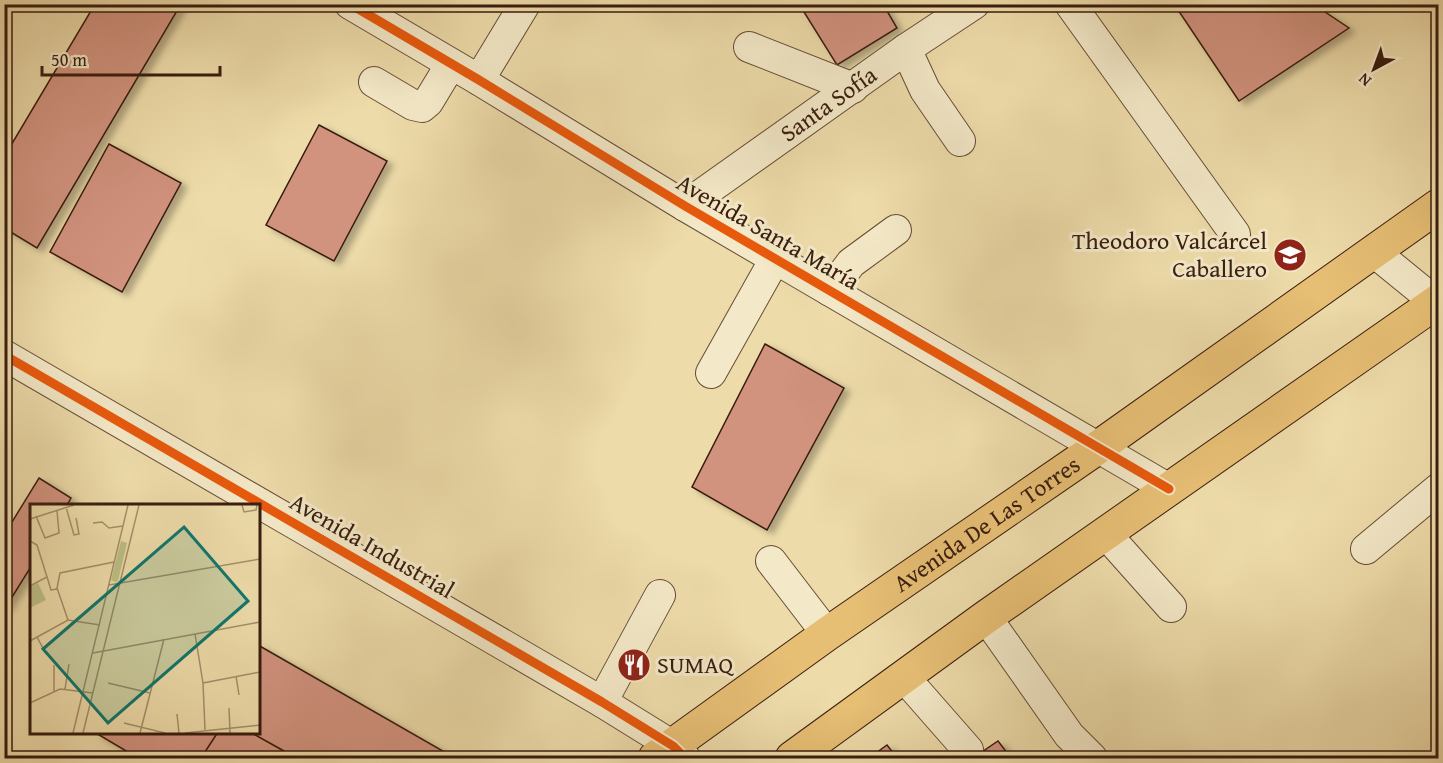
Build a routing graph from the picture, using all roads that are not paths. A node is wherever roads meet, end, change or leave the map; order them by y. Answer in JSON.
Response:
{"nodes":[{"id":1,"x":350,"y":4,"type":"edge"},
{"id":2,"x":525,"y":4,"type":"edge"},
{"id":3,"x":974,"y":4,"type":"edge"},
{"id":4,"x":1070,"y":4,"type":"edge"},
{"id":5,"x":749,"y":47,"type":"dead end"},
{"id":6,"x":906,"y":49,"type":"junction"},
{"id":7,"x":451,"y":64,"type":"junction"},
{"id":8,"x":479,"y":80,"type":"junction"},
{"id":9,"x":374,"y":82,"type":"dead end"},
{"id":10,"x":853,"y":88,"type":"junction"},
{"id":11,"x":960,"y":141,"type":"dead end"},
{"id":12,"x":685,"y":206,"type":"junction"},
{"id":13,"x":1438,"y":206,"type":"edge"},
{"id":14,"x":896,"y":230,"type":"dead end"},
{"id":15,"x":1235,"y":234,"type":"dead end"},
{"id":16,"x":1373,"y":251,"type":"junction"},
{"id":17,"x":775,"y":259,"type":"junction"},
{"id":18,"x":830,"y":291,"type":"junction"},
{"id":19,"x":1438,"y":302,"type":"edge"},
{"id":20,"x":4,"y":355,"type":"edge"},
{"id":21,"x":711,"y":373,"type":"dead end"},
{"id":22,"x":1100,"y":446,"type":"junction"},
{"id":23,"x":1169,"y":489,"type":"junction"},
{"id":24,"x":1438,"y":489,"type":"edge"},
{"id":25,"x":1106,"y":534,"type":"junction"},
{"id":26,"x":1366,"y":549,"type":"dead end"},
{"id":27,"x":771,"y":561,"type":"dead end"},
{"id":28,"x":660,"y":595,"type":"dead end"},
{"id":29,"x":1171,"y":607,"type":"dead end"},
{"id":30,"x":986,"y":617,"type":"junction"},
{"id":31,"x":827,"y":634,"type":"junction"},
{"id":32,"x":904,"y":677,"type":"junction"},
{"id":33,"x":602,"y":702,"type":"junction"},
{"id":34,"x":968,"y":750,"type":"dead end"},
{"id":35,"x":671,"y":754,"type":"edge"},
{"id":36,"x":792,"y":759,"type":"edge"},
{"id":37,"x":1092,"y":759,"type":"edge"}],
"edges":[{"from":1,"to":7,"type":"street","name":"Avenida Santa María"},
{"from":2,"to":8,"type":"street"},
{"from":3,"to":6,"type":"street","name":"Santa Sofía"},
{"from":4,"to":15,"type":"street"},
{"from":5,"to":10,"type":"street"},
{"from":6,"to":10,"type":"street","name":"Santa Sofía"},
{"from":6,"to":11,"type":"street"},
{"from":7,"to":8,"type":"street","name":"Avenida Santa María"},
{"from":7,"to":9,"type":"street"},
{"from":8,"to":12,"type":"street","name":"Avenida Santa María"},
{"from":10,"to":12,"type":"street","name":"Santa Sofía"},
{"from":12,"to":17,"type":"street","name":"Avenida Santa María"},
{"from":13,"to":16,"type":"main road","name":"Avenida De Las Torres"},
{"from":14,"to":18,"type":"street"},
{"from":16,"to":19,"type":"street"},
{"from":16,"to":22,"type":"main road","name":"Avenida De Las Torres"},
{"from":17,"to":18,"type":"street","name":"Avenida Santa María"},
{"from":17,"to":21,"type":"street"},
{"from":18,"to":22,"type":"street","name":"Avenida Santa María"},
{"from":19,"to":23,"type":"main road"},
{"from":20,"to":33,"type":"street","name":"Avenida Industrial"},
{"from":22,"to":23,"type":"street","name":"Avenida Santa María"},
{"from":22,"to":31,"type":"main road","name":"Avenida De Las Torres"},
{"from":23,"to":25,"type":"main road"},
{"from":24,"to":26,"type":"street"},
{"from":25,"to":29,"type":"street"},
{"from":25,"to":30,"type":"main road"},
{"from":27,"to":31,"type":"street"},
{"from":28,"to":33,"type":"street"},
{"from":30,"to":32,"type":"main road"},
{"from":30,"to":37,"type":"street"},
{"from":31,"to":35,"type":"main road","name":"Avenida De Las Torres"},
{"from":32,"to":34,"type":"street"},
{"from":32,"to":36,"type":"main road"},
{"from":33,"to":35,"type":"street","name":"Avenida Industrial"}]}
